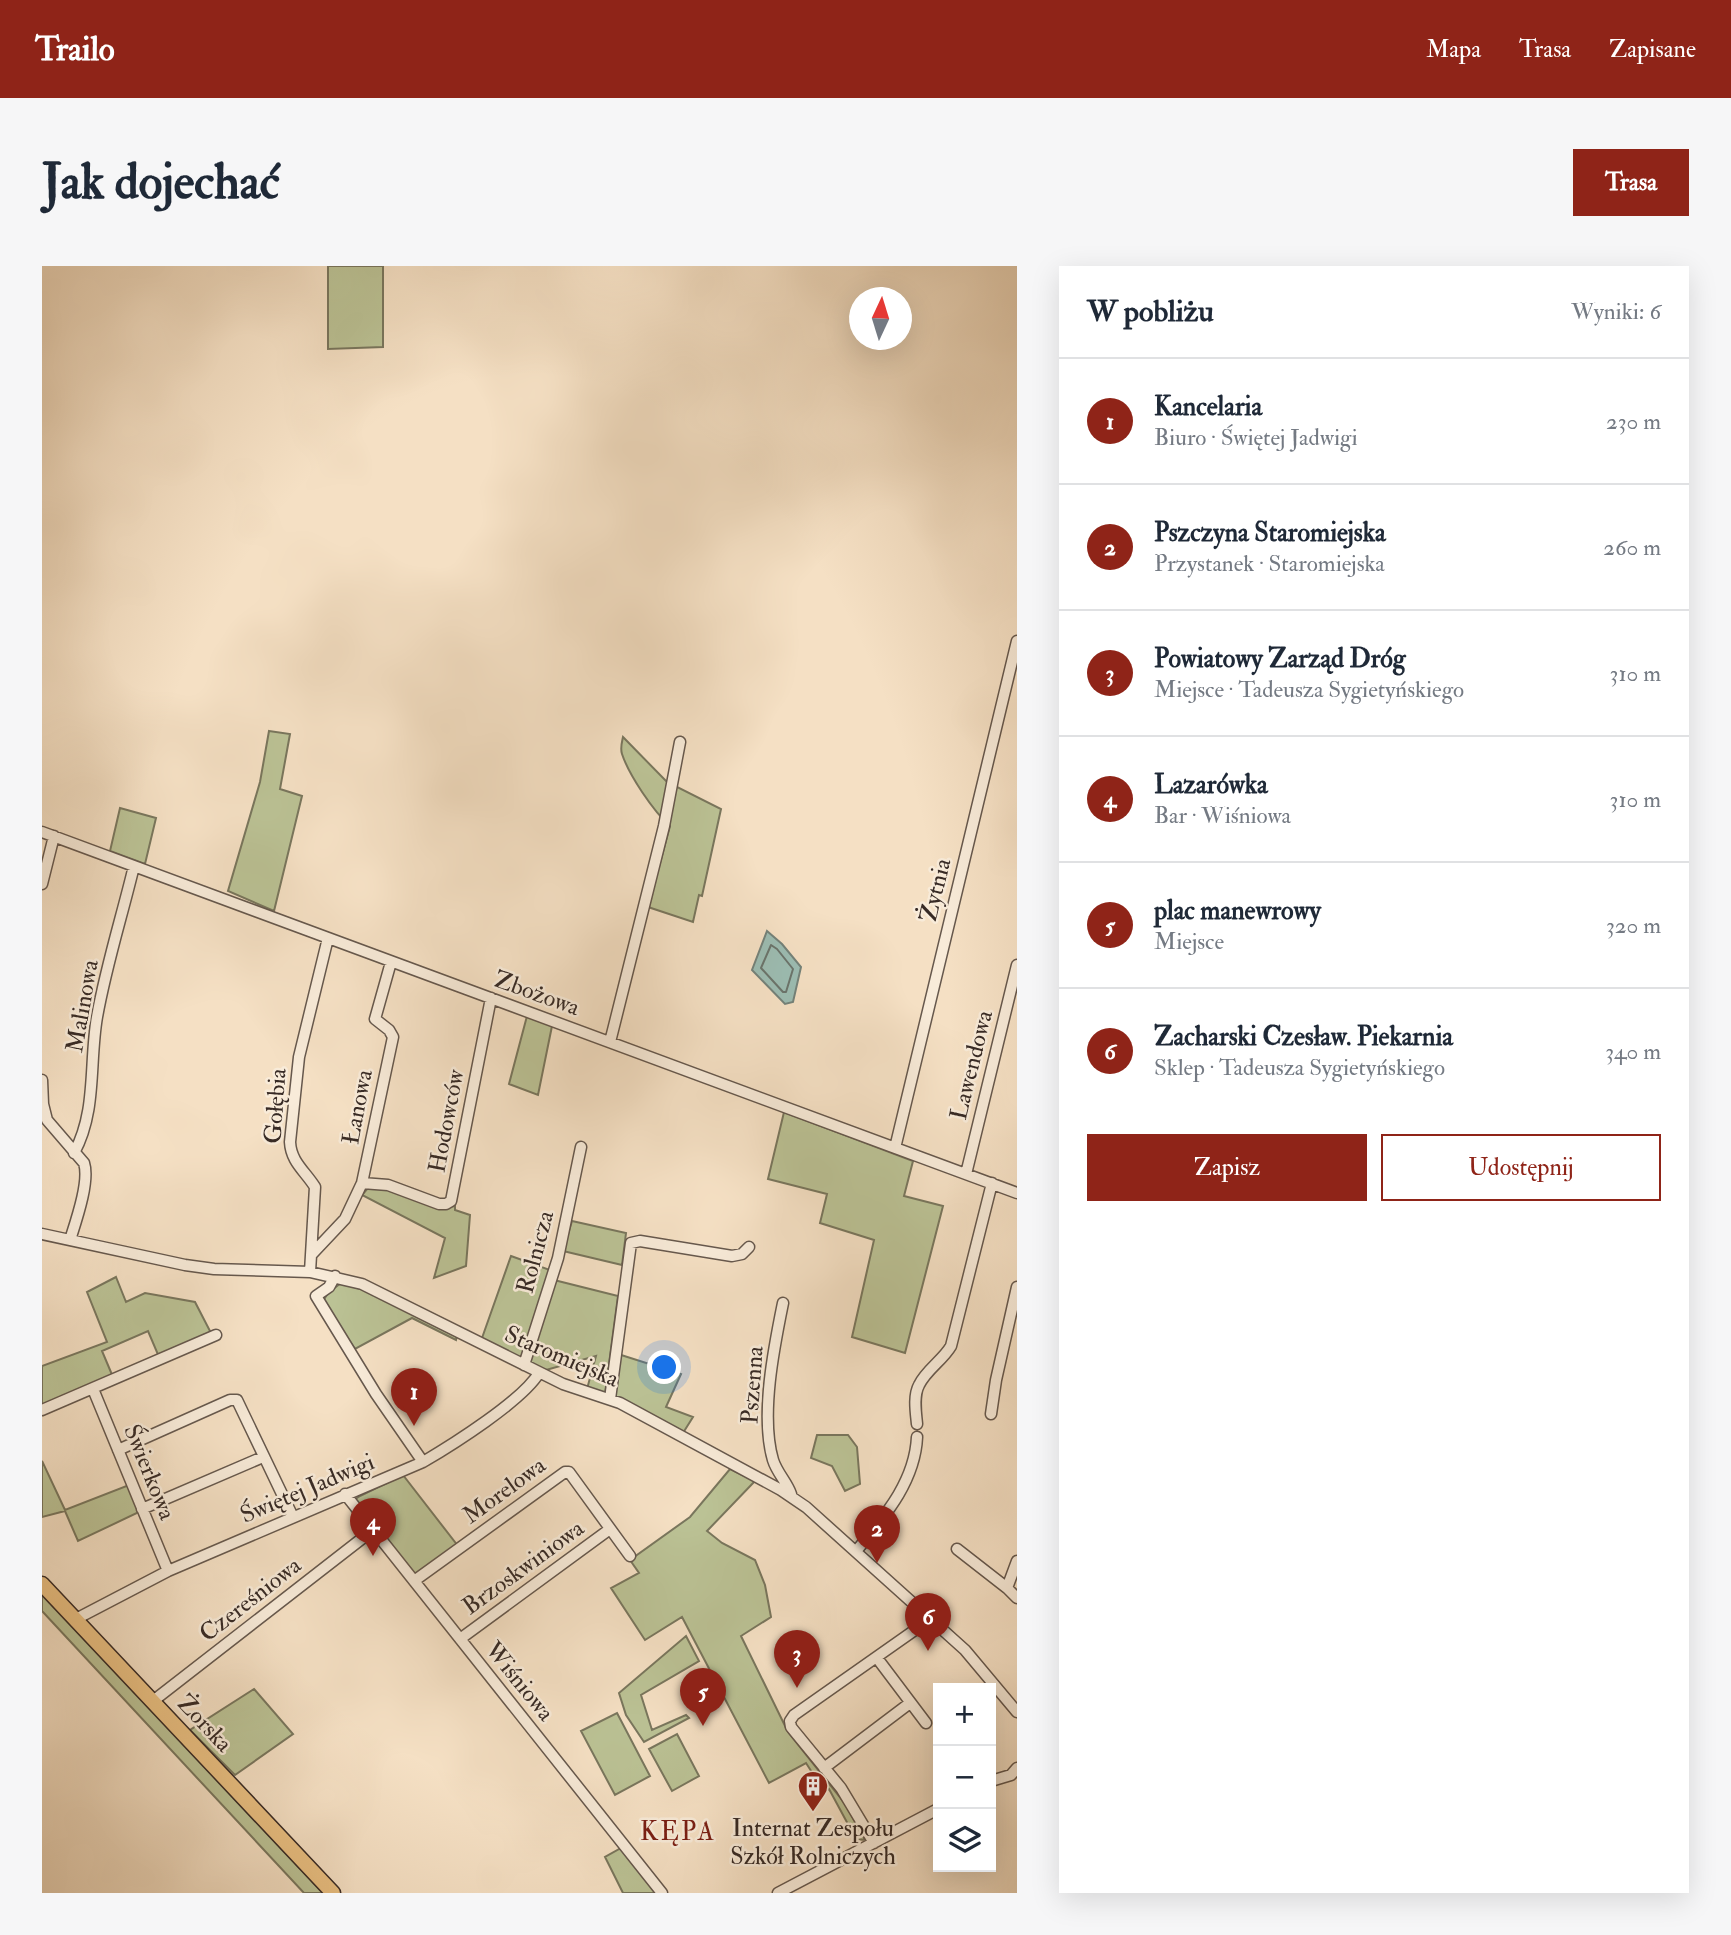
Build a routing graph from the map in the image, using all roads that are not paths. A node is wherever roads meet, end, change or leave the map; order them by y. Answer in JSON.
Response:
{"nodes":[{"id":1,"x":1017,"y":641,"type":"edge"},
{"id":2,"x":680,"y":742,"type":"dead end"},
{"id":3,"x":42,"y":832,"type":"edge"},
{"id":4,"x":54,"y":836,"type":"junction"},
{"id":5,"x":134,"y":866,"type":"junction"},
{"id":6,"x":42,"y":884,"type":"edge"},
{"id":7,"x":328,"y":938,"type":"junction"},
{"id":8,"x":391,"y":962,"type":"junction"},
{"id":9,"x":1017,"y":965,"type":"edge"},
{"id":10,"x":491,"y":998,"type":"junction"},
{"id":11,"x":610,"y":1042,"type":"junction"},
{"id":12,"x":42,"y":1080,"type":"edge"},
{"id":13,"x":581,"y":1147,"type":"dead end"},
{"id":14,"x":895,"y":1148,"type":"junction"},
{"id":15,"x":74,"y":1153,"type":"junction"},
{"id":16,"x":966,"y":1174,"type":"junction"},
{"id":17,"x":362,"y":1183,"type":"junction"},
{"id":18,"x":992,"y":1183,"type":"junction"},
{"id":19,"x":1017,"y":1192,"type":"edge"},
{"id":20,"x":42,"y":1234,"type":"edge"},
{"id":21,"x":70,"y":1240,"type":"junction"},
{"id":22,"x":749,"y":1247,"type":"dead end"},
{"id":23,"x":312,"y":1254,"type":"junction"},
{"id":24,"x":310,"y":1272,"type":"junction"},
{"id":25,"x":335,"y":1276,"type":"junction"},
{"id":26,"x":1017,"y":1287,"type":"edge"},
{"id":27,"x":783,"y":1303,"type":"dead end"},
{"id":28,"x":216,"y":1335,"type":"dead end"},
{"id":29,"x":524,"y":1365,"type":"junction"},
{"id":30,"x":539,"y":1373,"type":"junction"},
{"id":31,"x":93,"y":1389,"type":"junction"},
{"id":32,"x":610,"y":1399,"type":"junction"},
{"id":33,"x":42,"y":1410,"type":"edge"},
{"id":34,"x":991,"y":1414,"type":"dead end"},
{"id":35,"x":917,"y":1424,"type":"dead end"},
{"id":36,"x":917,"y":1437,"type":"dead end"},
{"id":37,"x":118,"y":1450,"type":"junction"},
{"id":38,"x":263,"y":1457,"type":"junction"},
{"id":39,"x":423,"y":1462,"type":"junction"},
{"id":40,"x":776,"y":1470,"type":"junction"},
{"id":41,"x":768,"y":1483,"type":"junction"},
{"id":42,"x":345,"y":1494,"type":"junction"},
{"id":43,"x":791,"y":1496,"type":"junction"},
{"id":44,"x":142,"y":1509,"type":"junction"},
{"id":45,"x":293,"y":1517,"type":"junction"},
{"id":46,"x":610,"y":1529,"type":"junction"},
{"id":47,"x":373,"y":1530,"type":"junction"},
{"id":48,"x":957,"y":1549,"type":"dead end"},
{"id":49,"x":857,"y":1550,"type":"junction"},
{"id":50,"x":631,"y":1556,"type":"dead end"},
{"id":51,"x":1017,"y":1561,"type":"edge"},
{"id":52,"x":168,"y":1572,"type":"junction"},
{"id":53,"x":414,"y":1581,"type":"junction"},
{"id":54,"x":42,"y":1584,"type":"edge"},
{"id":55,"x":1007,"y":1588,"type":"junction"},
{"id":56,"x":1017,"y":1598,"type":"edge"},
{"id":57,"x":932,"y":1618,"type":"junction"},
{"id":58,"x":76,"y":1619,"type":"junction"},
{"id":59,"x":460,"y":1639,"type":"junction"},
{"id":60,"x":877,"y":1658,"type":"junction"},
{"id":61,"x":153,"y":1700,"type":"junction"},
{"id":62,"x":910,"y":1703,"type":"junction"},
{"id":63,"x":1017,"y":1712,"type":"edge"},
{"id":64,"x":926,"y":1723,"type":"dead end"},
{"id":65,"x":824,"y":1768,"type":"junction"},
{"id":66,"x":1015,"y":1773,"type":"edge"},
{"id":67,"x":996,"y":1779,"type":"edge"},
{"id":68,"x":933,"y":1812,"type":"edge"},
{"id":69,"x":874,"y":1843,"type":"junction"},
{"id":70,"x":333,"y":1893,"type":"edge"},
{"id":71,"x":662,"y":1893,"type":"edge"},
{"id":72,"x":778,"y":1893,"type":"edge"}],
"edges":[{"from":1,"to":14,"type":"street","name":"Żytnia"},
{"from":2,"to":11,"type":"street"},
{"from":3,"to":4,"type":"street","name":"Zbożowa"},
{"from":4,"to":5,"type":"street","name":"Zbożowa"},
{"from":4,"to":6,"type":"street"},
{"from":5,"to":7,"type":"street","name":"Zbożowa"},
{"from":5,"to":15,"type":"street","name":"Malinowa"},
{"from":7,"to":8,"type":"street","name":"Zbożowa"},
{"from":7,"to":23,"type":"street","name":"Gołębia"},
{"from":8,"to":10,"type":"street","name":"Zbożowa"},
{"from":8,"to":17,"type":"street","name":"Łanowa"},
{"from":9,"to":16,"type":"street","name":"Lawendowa"},
{"from":10,"to":11,"type":"street","name":"Zbożowa"},
{"from":10,"to":17,"type":"street","name":"Hodowców"},
{"from":11,"to":14,"type":"street","name":"Zbożowa"},
{"from":12,"to":15,"type":"street"},
{"from":13,"to":29,"type":"street","name":"Rolnicza"},
{"from":14,"to":16,"type":"street","name":"Zbożowa"},
{"from":15,"to":21,"type":"street"},
{"from":16,"to":18,"type":"street","name":"Zbożowa"},
{"from":17,"to":23,"type":"street","name":"Łanowa"},
{"from":18,"to":19,"type":"street","name":"Zbożowa"},
{"from":18,"to":35,"type":"street"},
{"from":20,"to":21,"type":"street","name":"Staromiejska"},
{"from":21,"to":24,"type":"street","name":"Staromiejska"},
{"from":22,"to":32,"type":"street"},
{"from":23,"to":24,"type":"street","name":"Gołębia"},
{"from":24,"to":25,"type":"street","name":"Staromiejska"},
{"from":25,"to":29,"type":"street","name":"Staromiejska"},
{"from":25,"to":39,"type":"street"},
{"from":26,"to":34,"type":"street"},
{"from":27,"to":40,"type":"street","name":"Pszenna"},
{"from":28,"to":31,"type":"street"},
{"from":29,"to":30,"type":"street","name":"Staromiejska"},
{"from":30,"to":32,"type":"street","name":"Staromiejska"},
{"from":30,"to":39,"type":"street","name":"Świętej Jadwigi"},
{"from":31,"to":33,"type":"street"},
{"from":31,"to":37,"type":"street","name":"Świerkowa"},
{"from":32,"to":41,"type":"street","name":"Staromiejska"},
{"from":36,"to":49,"type":"street"},
{"from":37,"to":38,"type":"street"},
{"from":37,"to":44,"type":"street","name":"Świerkowa"},
{"from":38,"to":44,"type":"street"},
{"from":38,"to":45,"type":"street"},
{"from":39,"to":42,"type":"street","name":"Świętej Jadwigi"},
{"from":40,"to":41,"type":"street"},
{"from":40,"to":43,"type":"street","name":"Pszenna"},
{"from":41,"to":43,"type":"street","name":"Staromiejska"},
{"from":42,"to":45,"type":"street","name":"Świętej Jadwigi"},
{"from":42,"to":47,"type":"street","name":"Wiśniowa"},
{"from":43,"to":49,"type":"street","name":"Staromiejska"},
{"from":44,"to":52,"type":"street","name":"Świerkowa"},
{"from":45,"to":52,"type":"street","name":"Świętej Jadwigi"},
{"from":46,"to":50,"type":"street","name":"Morelowa"},
{"from":46,"to":53,"type":"street","name":"Morelowa"},
{"from":46,"to":59,"type":"street","name":"Brzoskwiniowa"},
{"from":47,"to":53,"type":"street","name":"Wiśniowa"},
{"from":47,"to":61,"type":"street","name":"Czereśniowa"},
{"from":48,"to":55,"type":"street"},
{"from":49,"to":57,"type":"street","name":"Staromiejska"},
{"from":51,"to":55,"type":"street"},
{"from":52,"to":58,"type":"street","name":"Świętej Jadwigi"},
{"from":53,"to":59,"type":"street","name":"Wiśniowa"},
{"from":54,"to":58,"type":"main road","name":"Żorska"},
{"from":55,"to":56,"type":"street"},
{"from":57,"to":60,"type":"street"},
{"from":57,"to":63,"type":"street","name":"Staromiejska"},
{"from":58,"to":61,"type":"main road","name":"Żorska"},
{"from":59,"to":71,"type":"street","name":"Wiśniowa"},
{"from":60,"to":62,"type":"street"},
{"from":60,"to":65,"type":"street"},
{"from":61,"to":70,"type":"main road","name":"Żorska"},
{"from":62,"to":64,"type":"street"},
{"from":62,"to":65,"type":"street"},
{"from":65,"to":69,"type":"street"},
{"from":66,"to":67,"type":"street"},
{"from":68,"to":69,"type":"street"},
{"from":69,"to":72,"type":"street"}]}
